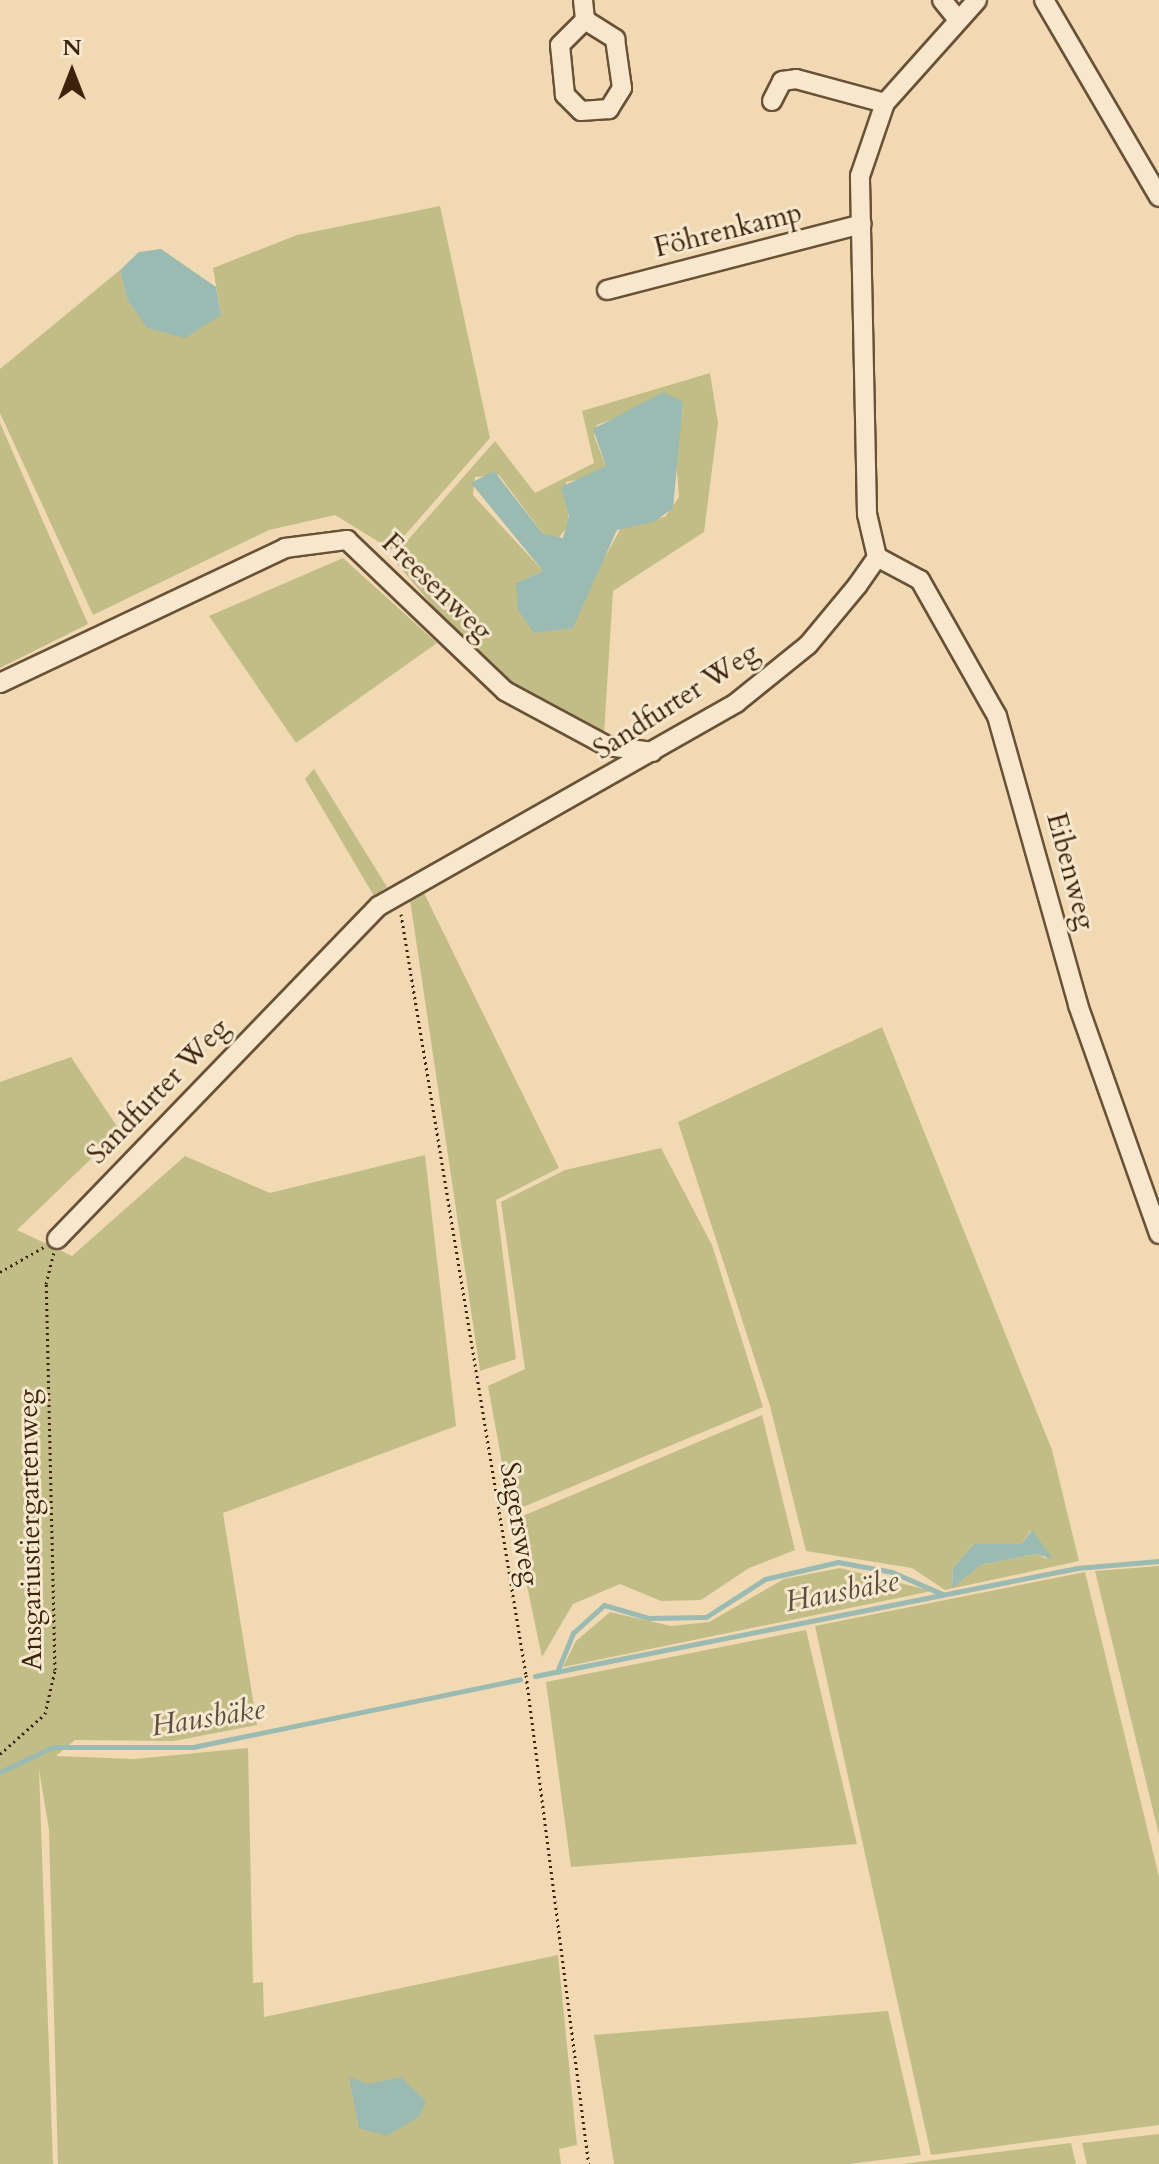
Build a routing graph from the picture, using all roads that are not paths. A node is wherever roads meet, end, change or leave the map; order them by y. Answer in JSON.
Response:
{"nodes":[{"id":1,"x":583,"y":0,"type":"edge"},
{"id":2,"x":942,"y":0,"type":"edge"},
{"id":3,"x":977,"y":0,"type":"edge"},
{"id":4,"x":1044,"y":0,"type":"edge"},
{"id":5,"x":956,"y":17,"type":"junction"},
{"id":6,"x":585,"y":20,"type":"junction"},
{"id":7,"x":772,"y":101,"type":"dead end"},
{"id":8,"x":885,"y":103,"type":"junction"},
{"id":9,"x":1159,"y":197,"type":"edge"},
{"id":10,"x":862,"y":224,"type":"junction"},
{"id":11,"x":607,"y":290,"type":"dead end"},
{"id":12,"x":877,"y":557,"type":"junction"},
{"id":13,"x":0,"y":683,"type":"edge"},
{"id":14,"x":653,"y":752,"type":"junction"},
{"id":15,"x":1159,"y":1234,"type":"edge"},
{"id":16,"x":57,"y":1239,"type":"road end"}],
"edges":[{"from":1,"to":6,"type":"street"},
{"from":2,"to":5,"type":"street"},
{"from":3,"to":5,"type":"street"},
{"from":4,"to":9,"type":"street"},
{"from":5,"to":8,"type":"street"},
{"from":6,"to":6,"type":"street"},
{"from":7,"to":8,"type":"street"},
{"from":8,"to":10,"type":"street"},
{"from":10,"to":11,"type":"street","name":"Föhrenkamp"},
{"from":10,"to":12,"type":"street"},
{"from":12,"to":14,"type":"street","name":"Sandfurter Weg"},
{"from":12,"to":15,"type":"street","name":"Eibenweg"},
{"from":13,"to":14,"type":"street","name":"Freesenweg"},
{"from":14,"to":16,"type":"street","name":"Sandfurter Weg"}]}
